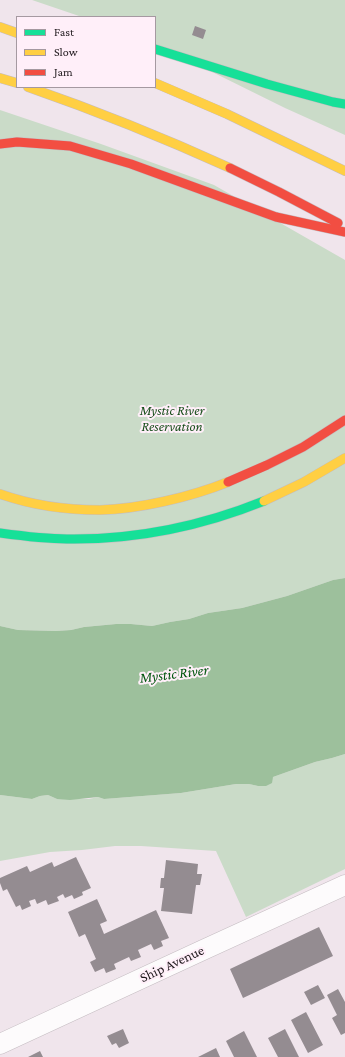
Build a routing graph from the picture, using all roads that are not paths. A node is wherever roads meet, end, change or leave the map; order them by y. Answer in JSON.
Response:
{"nodes":[{"id":1,"x":0,"y":27,"type":"edge"},
{"id":2,"x":16,"y":33,"type":"edge"},
{"id":3,"x":156,"y":49,"type":"edge"},
{"id":4,"x":0,"y":78,"type":"edge"},
{"id":5,"x":156,"y":83,"type":"edge"},
{"id":6,"x":16,"y":84,"type":"edge"},
{"id":7,"x":31,"y":88,"type":"edge"},
{"id":8,"x":345,"y":104,"type":"edge"},
{"id":9,"x":0,"y":144,"type":"edge"},
{"id":10,"x":345,"y":171,"type":"edge"},
{"id":11,"x":345,"y":226,"type":"edge"},
{"id":12,"x":345,"y":232,"type":"edge"},
{"id":13,"x":345,"y":420,"type":"edge"},
{"id":14,"x":345,"y":458,"type":"edge"},
{"id":15,"x":0,"y":494,"type":"edge"},
{"id":16,"x":0,"y":534,"type":"edge"},
{"id":17,"x":345,"y":885,"type":"edge"},
{"id":18,"x":0,"y":1044,"type":"edge"}],
"edges":[{"from":1,"to":2,"type":"main road"},
{"from":3,"to":8,"type":"main road"},
{"from":4,"to":6,"type":"main road"},
{"from":5,"to":10,"type":"main road"},
{"from":7,"to":11,"type":"main road"},
{"from":9,"to":12,"type":"main road"},
{"from":13,"to":15,"type":"main road"},
{"from":14,"to":16,"type":"main road"},
{"from":17,"to":18,"type":"street","name":"Ship Avenue"}]}
